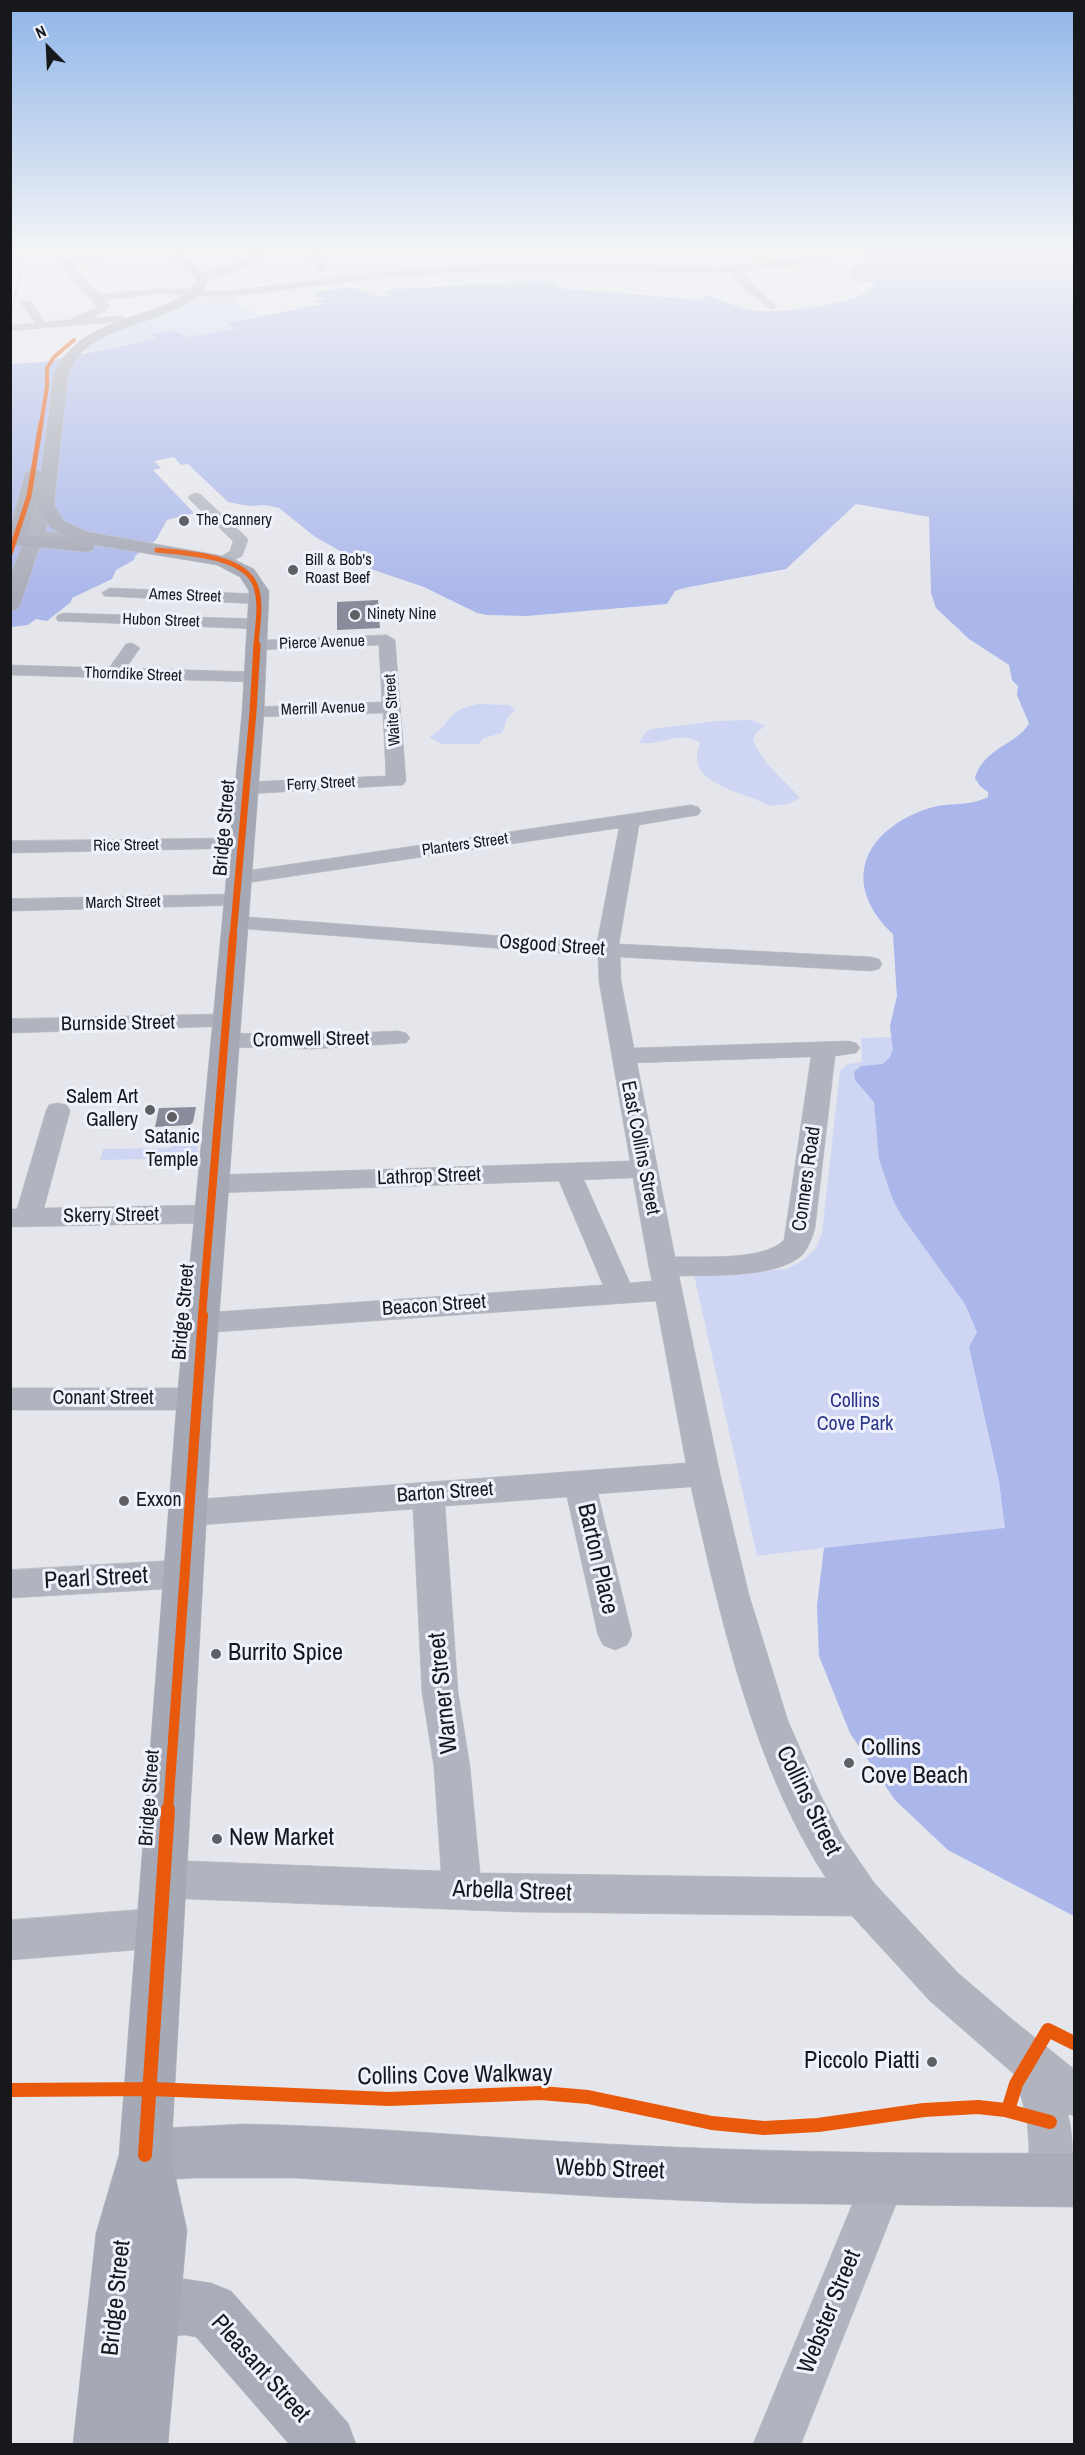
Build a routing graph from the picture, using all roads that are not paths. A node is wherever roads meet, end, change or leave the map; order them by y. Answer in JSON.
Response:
{"nodes":[{"id":1,"x":49,"y":368,"type":"edge"},
{"id":2,"x":51,"y":401,"type":"junction"},
{"id":3,"x":195,"y":496,"type":"dead end"},
{"id":4,"x":45,"y":505,"type":"junction"},
{"id":5,"x":85,"y":537,"type":"junction"},
{"id":6,"x":24,"y":543,"type":"edge"},
{"id":7,"x":157,"y":550,"type":"junction"},
{"id":8,"x":222,"y":561,"type":"junction"},
{"id":9,"x":110,"y":593,"type":"dead end"},
{"id":10,"x":10,"y":605,"type":"edge"},
{"id":11,"x":64,"y":618,"type":"dead end"},
{"id":12,"x":257,"y":636,"type":"junction"},
{"id":13,"x":387,"y":640,"type":"joint"},
{"id":14,"x":132,"y":648,"type":"dead end"},
{"id":15,"x":10,"y":670,"type":"edge"},
{"id":16,"x":113,"y":674,"type":"junction"},
{"id":17,"x":393,"y":707,"type":"junction"},
{"id":18,"x":253,"y":712,"type":"junction"},
{"id":19,"x":396,"y":781,"type":"joint"},
{"id":20,"x":246,"y":788,"type":"junction"},
{"id":21,"x":691,"y":811,"type":"dead end"},
{"id":22,"x":630,"y":820,"type":"junction"},
{"id":23,"x":242,"y":844,"type":"junction"},
{"id":24,"x":10,"y":847,"type":"edge"},
{"id":25,"x":236,"y":900,"type":"junction"},
{"id":26,"x":10,"y":905,"type":"edge"},
{"id":27,"x":607,"y":950,"type":"junction"},
{"id":28,"x":871,"y":964,"type":"dead end"},
{"id":29,"x":10,"y":1026,"type":"edge"},
{"id":30,"x":225,"y":1031,"type":"junction"},
{"id":31,"x":398,"y":1038,"type":"dead end"},
{"id":32,"x":623,"y":1056,"type":"junction"},
{"id":33,"x":58,"y":1112,"type":"dead end"},
{"id":34,"x":644,"y":1169,"type":"junction"},
{"id":35,"x":568,"y":1172,"type":"junction"},
{"id":36,"x":212,"y":1199,"type":"junction"},
{"id":37,"x":19,"y":1218,"type":"edge"},
{"id":38,"x":665,"y":1278,"type":"junction"},
{"id":39,"x":621,"y":1293,"type":"junction"},
{"id":40,"x":201,"y":1323,"type":"junction"},
{"id":41,"x":10,"y":1399,"type":"edge"},
{"id":42,"x":195,"y":1399,"type":"junction"},
{"id":43,"x":704,"y":1474,"type":"junction"},
{"id":44,"x":580,"y":1483,"type":"junction"},
{"id":45,"x":428,"y":1495,"type":"junction"},
{"id":46,"x":187,"y":1513,"type":"junction"},
{"id":47,"x":182,"y":1574,"type":"junction"},
{"id":48,"x":10,"y":1584,"type":"edge"},
{"id":49,"x":615,"y":1635,"type":"dead end"},
{"id":50,"x":164,"y":1879,"type":"junction"},
{"id":51,"x":462,"y":1891,"type":"junction"},
{"id":52,"x":861,"y":1897,"type":"junction"},
{"id":53,"x":160,"y":1928,"type":"junction"},
{"id":54,"x":10,"y":1940,"type":"edge"},
{"id":55,"x":1030,"y":2059,"type":"junction"},
{"id":56,"x":1074,"y":2095,"type":"edge"},
{"id":57,"x":145,"y":2155,"type":"junction"},
{"id":58,"x":884,"y":2179,"type":"junction"},
{"id":59,"x":1061,"y":2180,"type":"edge"},
{"id":60,"x":134,"y":2311,"type":"junction"},
{"id":61,"x":102,"y":2445,"type":"edge"},
{"id":62,"x":138,"y":2445,"type":"edge"},
{"id":63,"x":327,"y":2445,"type":"edge"},
{"id":64,"x":777,"y":2445,"type":"edge"}],
"edges":[{"from":1,"to":2,"type":"highway"},
{"from":2,"to":4,"type":"highway"},
{"from":2,"to":6,"type":"highway"},
{"from":3,"to":8,"type":"street"},
{"from":4,"to":5,"type":"highway","name":"Bridge Street"},
{"from":4,"to":6,"type":"main road"},
{"from":5,"to":6,"type":"main road","name":"Bridge Street"},
{"from":5,"to":7,"type":"highway","name":"Bridge Street"},
{"from":6,"to":7,"type":"highway","name":"Bridge Street"},
{"from":6,"to":10,"type":"main road"},
{"from":7,"to":8,"type":"highway","name":"Bridge Street"},
{"from":8,"to":12,"type":"highway","name":"Bridge Street"},
{"from":9,"to":12,"type":"street","name":"Ames Street"},
{"from":11,"to":12,"type":"street","name":"Hubon Street"},
{"from":12,"to":13,"type":"street","name":"Pierce Avenue"},
{"from":12,"to":16,"type":"street","name":"Thorndike Street"},
{"from":12,"to":18,"type":"highway","name":"Bridge Street"},
{"from":13,"to":17,"type":"street","name":"Waite Street"},
{"from":14,"to":16,"type":"street"},
{"from":15,"to":16,"type":"street","name":"Thorndike Street"},
{"from":17,"to":18,"type":"street","name":"Merrill Avenue"},
{"from":17,"to":19,"type":"street","name":"Waite Street"},
{"from":18,"to":20,"type":"highway","name":"Bridge Street"},
{"from":19,"to":20,"type":"street","name":"Ferry Street"},
{"from":20,"to":23,"type":"highway","name":"Bridge Street"},
{"from":21,"to":22,"type":"street","name":"Planters Street"},
{"from":22,"to":25,"type":"street","name":"Planters Street"},
{"from":22,"to":27,"type":"street","name":"East Collins Street"},
{"from":23,"to":24,"type":"street","name":"Rice Street"},
{"from":23,"to":25,"type":"highway","name":"Bridge Street"},
{"from":25,"to":26,"type":"street","name":"March Street"},
{"from":25,"to":27,"type":"street","name":"Osgood Street"},
{"from":25,"to":30,"type":"highway","name":"Bridge Street"},
{"from":27,"to":28,"type":"street","name":"Osgood Street"},
{"from":27,"to":32,"type":"street","name":"East Collins Street"},
{"from":29,"to":30,"type":"street","name":"Burnside Street"},
{"from":30,"to":31,"type":"street","name":"Cromwell Street"},
{"from":30,"to":36,"type":"highway","name":"Bridge Street"},
{"from":32,"to":34,"type":"street","name":"East Collins Street"},
{"from":32,"to":38,"type":"street","name":"Conners Road"},
{"from":33,"to":37,"type":"street"},
{"from":34,"to":35,"type":"street","name":"Lathrop Street"},
{"from":34,"to":38,"type":"street","name":"East Collins Street"},
{"from":35,"to":36,"type":"street","name":"Lathrop Street"},
{"from":35,"to":39,"type":"street"},
{"from":36,"to":37,"type":"street","name":"Skerry Street"},
{"from":36,"to":40,"type":"highway","name":"Bridge Street"},
{"from":38,"to":39,"type":"street","name":"Beacon Street"},
{"from":38,"to":43,"type":"street","name":"East Collins Street"},
{"from":39,"to":40,"type":"street","name":"Beacon Street"},
{"from":40,"to":42,"type":"highway","name":"Bridge Street"},
{"from":41,"to":42,"type":"street","name":"Conant Street"},
{"from":42,"to":46,"type":"highway","name":"Bridge Street"},
{"from":43,"to":44,"type":"street","name":"Barton Street"},
{"from":43,"to":52,"type":"street","name":"Collins Street"},
{"from":44,"to":45,"type":"street","name":"Barton Street"},
{"from":44,"to":49,"type":"street","name":"Barton Place"},
{"from":45,"to":46,"type":"street","name":"Barton Street"},
{"from":45,"to":51,"type":"street","name":"Warner Street"},
{"from":46,"to":47,"type":"highway","name":"Bridge Street"},
{"from":47,"to":48,"type":"street","name":"Pearl Street"},
{"from":47,"to":50,"type":"highway","name":"Bridge Street"},
{"from":50,"to":51,"type":"street","name":"Arbella Street"},
{"from":50,"to":53,"type":"highway","name":"Bridge Street"},
{"from":51,"to":52,"type":"street","name":"Arbella Street"},
{"from":52,"to":55,"type":"street","name":"Collins Street"},
{"from":53,"to":54,"type":"street"},
{"from":53,"to":57,"type":"highway","name":"Bridge Street"},
{"from":55,"to":56,"type":"street","name":"Collins Street"},
{"from":55,"to":59,"type":"street"},
{"from":57,"to":58,"type":"main road","name":"Webb Street"},
{"from":57,"to":60,"type":"highway","name":"Bridge Street"},
{"from":58,"to":59,"type":"main road","name":"Webb Street"},
{"from":58,"to":64,"type":"street","name":"Webster Street"},
{"from":60,"to":61,"type":"highway","name":"Bridge Street"},
{"from":60,"to":62,"type":"highway","name":"Bridge Street"},
{"from":60,"to":63,"type":"main road","name":"Pleasant Street"}]}
